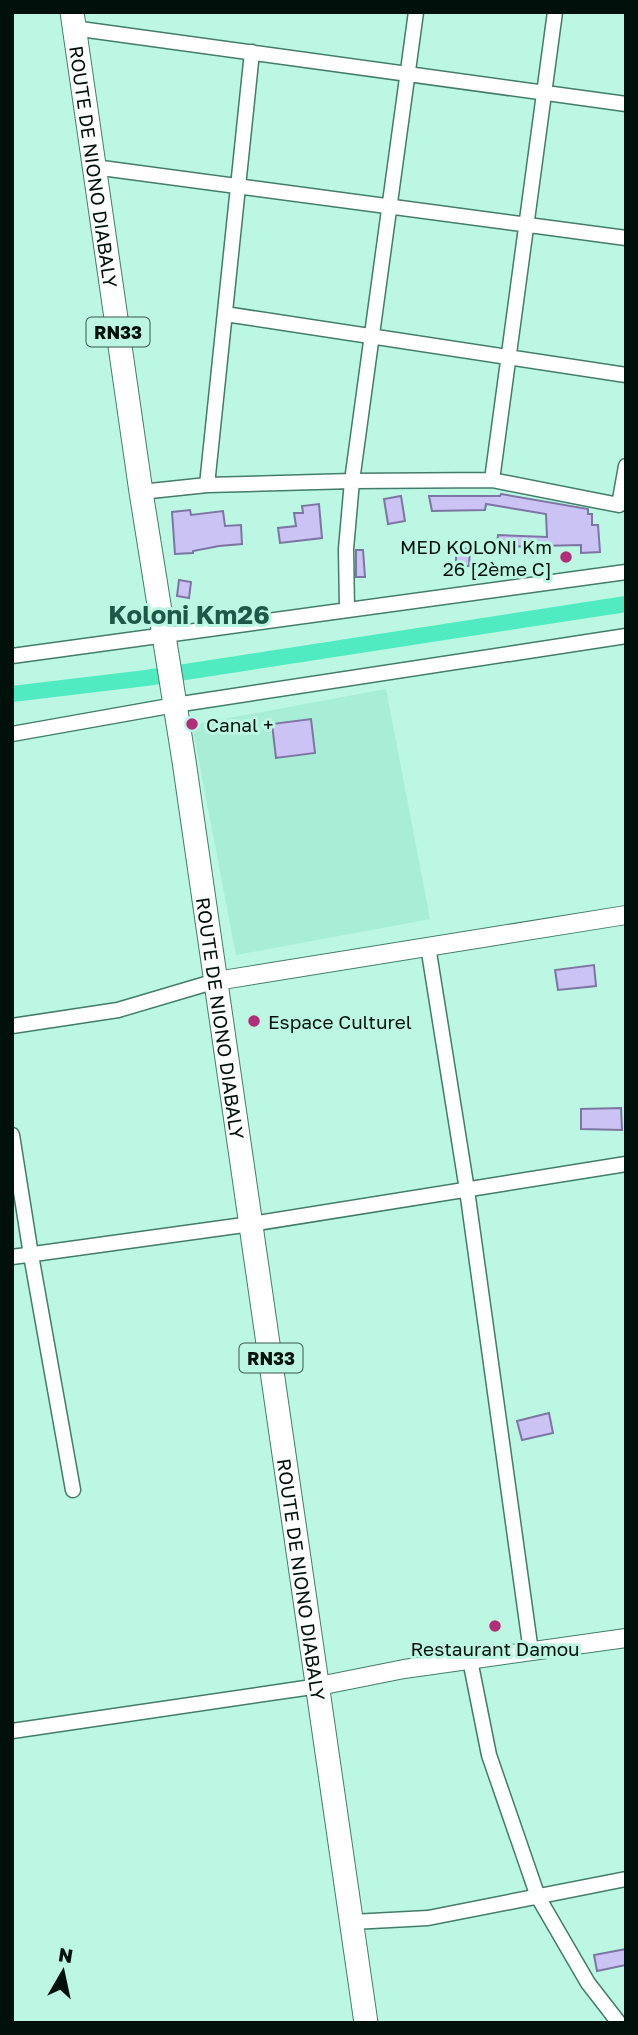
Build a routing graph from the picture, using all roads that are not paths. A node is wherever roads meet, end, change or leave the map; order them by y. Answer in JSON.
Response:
{"nodes":[{"id":1,"x":416,"y":12,"type":"edge"},
{"id":2,"x":555,"y":12,"type":"edge"},
{"id":3,"x":73,"y":20,"type":"edge"},
{"id":4,"x":252,"y":52,"type":"junction"},
{"id":5,"x":408,"y":74,"type":"junction"},
{"id":6,"x":544,"y":93,"type":"junction"},
{"id":7,"x":626,"y":104,"type":"edge"},
{"id":8,"x":94,"y":167,"type":"junction"},
{"id":9,"x":238,"y":186,"type":"junction"},
{"id":10,"x":390,"y":206,"type":"junction"},
{"id":11,"x":526,"y":225,"type":"junction"},
{"id":12,"x":626,"y":238,"type":"edge"},
{"id":13,"x":225,"y":314,"type":"junction"},
{"id":14,"x":372,"y":337,"type":"junction"},
{"id":15,"x":508,"y":357,"type":"junction"},
{"id":16,"x":626,"y":375,"type":"edge"},
{"id":17,"x":626,"y":466,"type":"edge"},
{"id":18,"x":492,"y":480,"type":"junction"},
{"id":19,"x":352,"y":481,"type":"junction"},
{"id":20,"x":207,"y":485,"type":"junction"},
{"id":21,"x":141,"y":492,"type":"junction"},
{"id":22,"x":626,"y":572,"type":"edge"},
{"id":23,"x":347,"y":610,"type":"junction"},
{"id":24,"x":626,"y":636,"type":"edge"},
{"id":25,"x":165,"y":643,"type":"junction"},
{"id":26,"x":12,"y":656,"type":"edge"},
{"id":27,"x":174,"y":699,"type":"junction"},
{"id":28,"x":12,"y":734,"type":"edge"},
{"id":29,"x":626,"y":915,"type":"edge"},
{"id":30,"x":428,"y":946,"type":"junction"},
{"id":31,"x":216,"y":981,"type":"junction"},
{"id":32,"x":12,"y":1026,"type":"edge"},
{"id":33,"x":12,"y":1135,"type":"edge"},
{"id":34,"x":626,"y":1164,"type":"edge"},
{"id":35,"x":467,"y":1190,"type":"junction"},
{"id":36,"x":251,"y":1224,"type":"junction"},
{"id":37,"x":31,"y":1255,"type":"junction"},
{"id":38,"x":12,"y":1257,"type":"edge"},
{"id":39,"x":74,"y":1490,"type":"dead end"},
{"id":40,"x":626,"y":1637,"type":"edge"},
{"id":41,"x":531,"y":1652,"type":"junction"},
{"id":42,"x":470,"y":1660,"type":"junction"},
{"id":43,"x":319,"y":1686,"type":"junction"},
{"id":44,"x":12,"y":1731,"type":"edge"},
{"id":45,"x":626,"y":1879,"type":"edge"},
{"id":46,"x":538,"y":1896,"type":"junction"},
{"id":47,"x":352,"y":1922,"type":"junction"},
{"id":48,"x":366,"y":2023,"type":"edge"},
{"id":49,"x":619,"y":2023,"type":"edge"}],
"edges":[{"from":1,"to":5,"type":"street"},
{"from":2,"to":6,"type":"street"},
{"from":3,"to":4,"type":"street"},
{"from":3,"to":8,"type":"main road","name":"ROUTE DE NIONO DIABALY","number":"RN33"},
{"from":4,"to":5,"type":"street"},
{"from":4,"to":9,"type":"street"},
{"from":5,"to":6,"type":"street"},
{"from":5,"to":10,"type":"street"},
{"from":6,"to":7,"type":"street"},
{"from":6,"to":11,"type":"street"},
{"from":8,"to":9,"type":"street"},
{"from":8,"to":21,"type":"main road","name":"ROUTE DE NIONO DIABALY","number":"RN33"},
{"from":9,"to":10,"type":"street"},
{"from":9,"to":13,"type":"street"},
{"from":10,"to":11,"type":"street"},
{"from":10,"to":14,"type":"street"},
{"from":11,"to":12,"type":"street"},
{"from":11,"to":15,"type":"street"},
{"from":13,"to":14,"type":"street"},
{"from":13,"to":20,"type":"street"},
{"from":14,"to":15,"type":"street"},
{"from":14,"to":19,"type":"street"},
{"from":15,"to":16,"type":"street"},
{"from":15,"to":18,"type":"street"},
{"from":17,"to":18,"type":"street"},
{"from":18,"to":19,"type":"street"},
{"from":19,"to":20,"type":"street"},
{"from":19,"to":23,"type":"street"},
{"from":20,"to":21,"type":"street"},
{"from":21,"to":25,"type":"main road","name":"ROUTE DE NIONO DIABALY","number":"RN33"},
{"from":22,"to":23,"type":"street"},
{"from":23,"to":25,"type":"street"},
{"from":24,"to":27,"type":"street"},
{"from":25,"to":26,"type":"street"},
{"from":25,"to":27,"type":"main road","name":"ROUTE DE NIONO DIABALY","number":"RN33"},
{"from":27,"to":28,"type":"street"},
{"from":27,"to":31,"type":"main road","name":"ROUTE DE NIONO DIABALY","number":"RN33"},
{"from":29,"to":30,"type":"street"},
{"from":30,"to":31,"type":"street"},
{"from":30,"to":35,"type":"street"},
{"from":31,"to":32,"type":"street"},
{"from":31,"to":36,"type":"main road","name":"ROUTE DE NIONO DIABALY","number":"RN33"},
{"from":33,"to":37,"type":"street"},
{"from":34,"to":35,"type":"street"},
{"from":35,"to":36,"type":"street"},
{"from":35,"to":41,"type":"street"},
{"from":36,"to":37,"type":"street"},
{"from":36,"to":43,"type":"main road","name":"ROUTE DE NIONO DIABALY","number":"RN33"},
{"from":37,"to":38,"type":"street"},
{"from":37,"to":39,"type":"street"},
{"from":40,"to":41,"type":"street"},
{"from":41,"to":42,"type":"street"},
{"from":42,"to":43,"type":"street"},
{"from":42,"to":46,"type":"street"},
{"from":43,"to":44,"type":"street"},
{"from":43,"to":47,"type":"main road","name":"ROUTE DE NIONO DIABALY","number":"RN33"},
{"from":45,"to":46,"type":"street"},
{"from":46,"to":47,"type":"street"},
{"from":46,"to":49,"type":"street"},
{"from":47,"to":48,"type":"main road","name":"ROUTE DE NIONO DIABALY","number":"RN33"}]}
